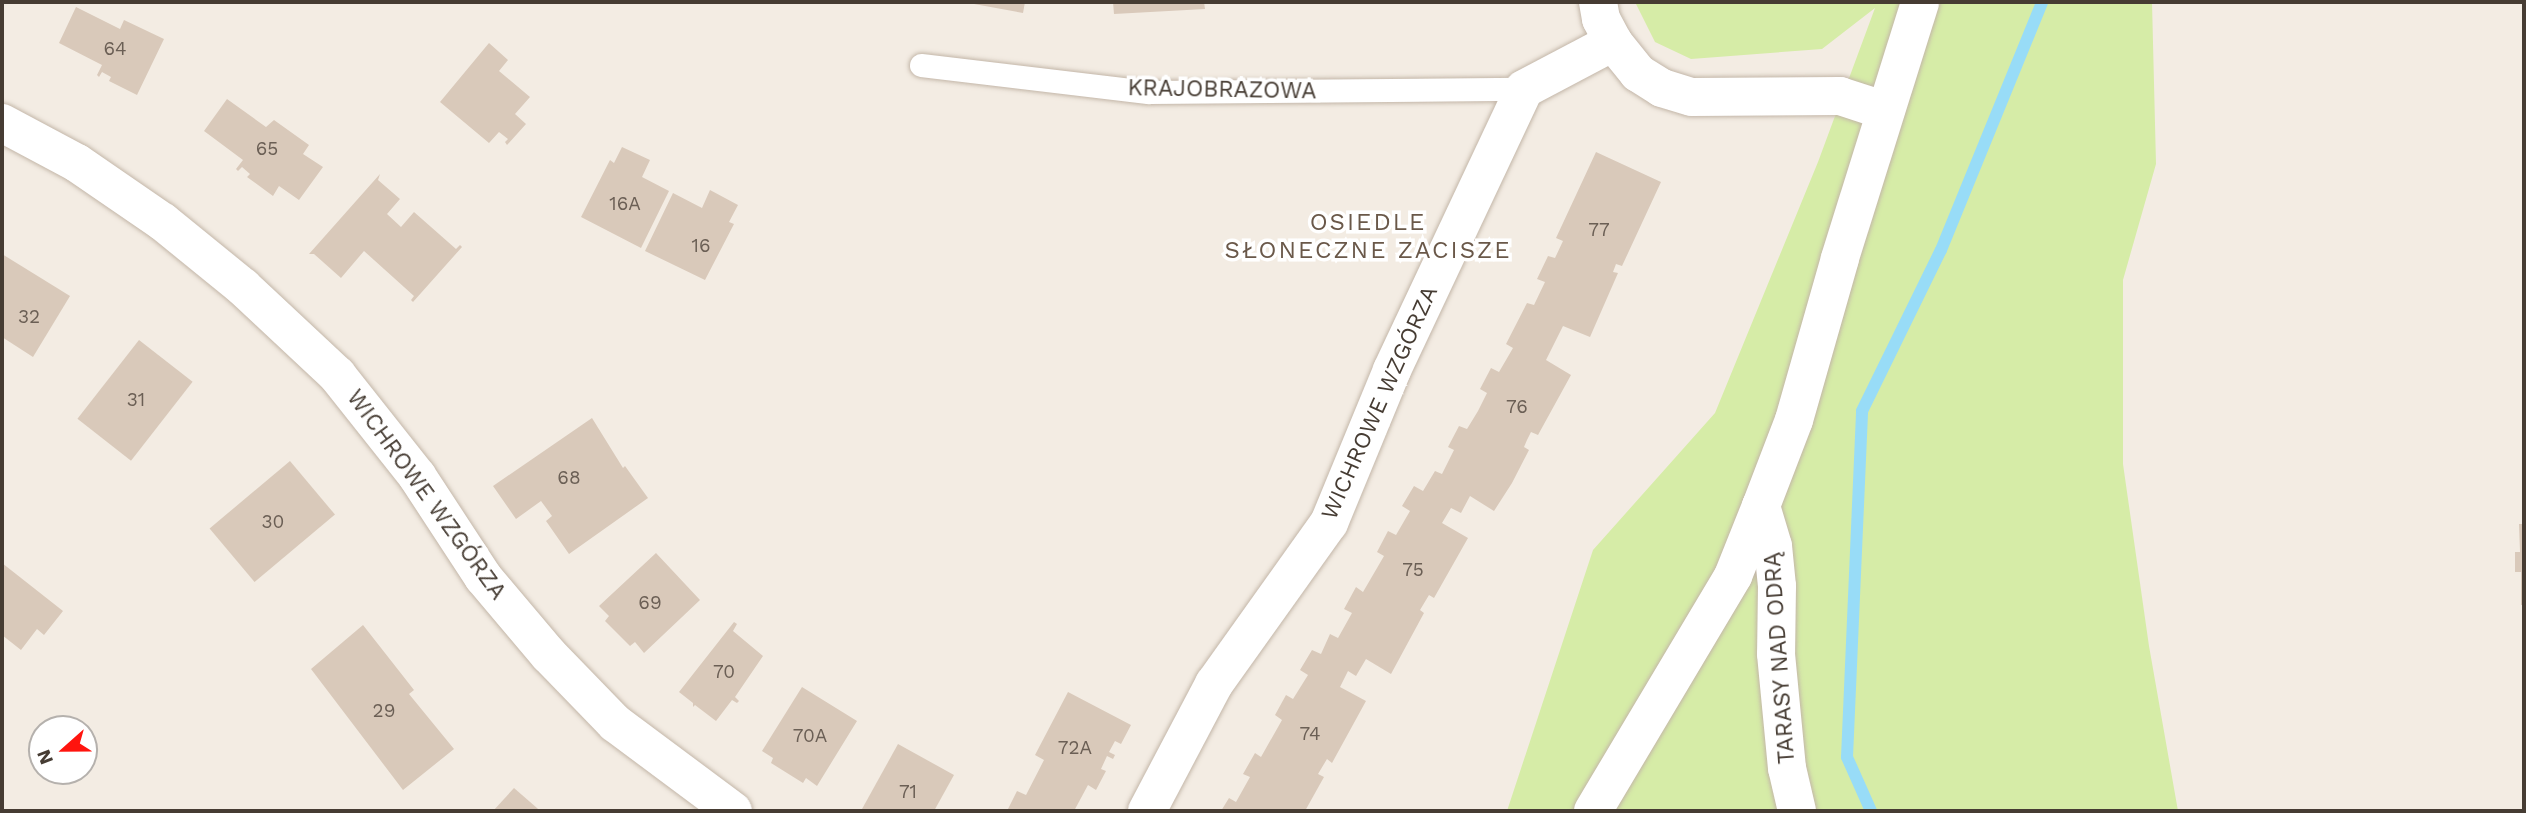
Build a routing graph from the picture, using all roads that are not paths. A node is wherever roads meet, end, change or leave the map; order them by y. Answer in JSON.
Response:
{"nodes":[{"id":1,"x":1598,"y":2,"type":"edge"},
{"id":2,"x":1920,"y":2,"type":"edge"},
{"id":3,"x":1613,"y":42,"type":"junction"},
{"id":4,"x":922,"y":65,"type":"dead end"},
{"id":5,"x":1524,"y":89,"type":"junction"},
{"id":6,"x":1886,"y":111,"type":"junction"},
{"id":7,"x":2,"y":123,"type":"edge"},
{"id":8,"x":1761,"y":506,"type":"junction"},
{"id":9,"x":733,"y":811,"type":"edge"},
{"id":10,"x":1147,"y":811,"type":"edge"},
{"id":11,"x":1593,"y":811,"type":"edge"},
{"id":12,"x":1797,"y":811,"type":"edge"}],
"edges":[{"from":1,"to":3,"type":"street"},
{"from":2,"to":6,"type":"street"},
{"from":3,"to":5,"type":"street"},
{"from":3,"to":6,"type":"street"},
{"from":4,"to":5,"type":"lane","name":"KRAJOBRAZOWA"},
{"from":5,"to":10,"type":"street","name":"WICHROWE WZGÓRZA"},
{"from":6,"to":8,"type":"street"},
{"from":7,"to":9,"type":"street","name":"WICHROWE WZGÓRZA"},
{"from":8,"to":11,"type":"street"},
{"from":8,"to":12,"type":"street","name":"TARASY NAD ODRĄ"}]}
